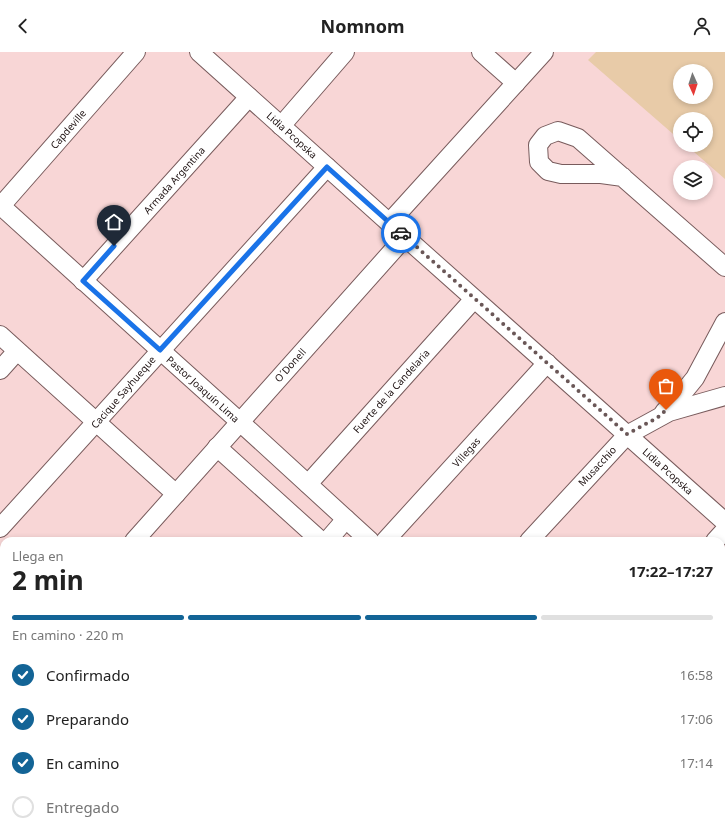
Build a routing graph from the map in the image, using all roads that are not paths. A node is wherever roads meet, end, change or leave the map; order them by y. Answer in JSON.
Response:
{"nodes":[{"id":1,"x":136,"y":52,"type":"edge"},
{"id":2,"x":199,"y":52,"type":"edge"},
{"id":3,"x":345,"y":52,"type":"edge"},
{"id":4,"x":481,"y":52,"type":"edge"},
{"id":5,"x":544,"y":52,"type":"edge"},
{"id":6,"x":516,"y":82,"type":"junction"},
{"id":7,"x":249,"y":97,"type":"junction"},
{"id":8,"x":281,"y":126,"type":"junction"},
{"id":9,"x":327,"y":167,"type":"junction"},
{"id":10,"x":623,"y":178,"type":"dead end"},
{"id":11,"x":0,"y":206,"type":"edge"},
{"id":12,"x":389,"y":223,"type":"junction"},
{"id":13,"x":405,"y":237,"type":"junction"},
{"id":14,"x":725,"y":267,"type":"edge"},
{"id":15,"x":83,"y":281,"type":"junction"},
{"id":16,"x":474,"y":299,"type":"junction"},
{"id":17,"x":725,"y":322,"type":"edge"},
{"id":18,"x":0,"y":335,"type":"edge"},
{"id":19,"x":160,"y":350,"type":"junction"},
{"id":20,"x":17,"y":351,"type":"junction"},
{"id":21,"x":547,"y":363,"type":"junction"},
{"id":22,"x":0,"y":370,"type":"edge"},
{"id":23,"x":725,"y":396,"type":"edge"},
{"id":24,"x":657,"y":418,"type":"junction"},
{"id":25,"x":96,"y":422,"type":"junction"},
{"id":26,"x":240,"y":422,"type":"junction"},
{"id":27,"x":627,"y":434,"type":"junction"},
{"id":28,"x":217,"y":447,"type":"junction"},
{"id":29,"x":308,"y":484,"type":"junction"},
{"id":30,"x":176,"y":494,"type":"junction"},
{"id":31,"x":346,"y":519,"type":"junction"},
{"id":32,"x":725,"y":522,"type":"edge"},
{"id":33,"x":0,"y":528,"type":"edge"},
{"id":34,"x":138,"y":537,"type":"edge"},
{"id":35,"x":316,"y":537,"type":"edge"},
{"id":36,"x":330,"y":537,"type":"edge"},
{"id":37,"x":366,"y":537,"type":"edge"},
{"id":38,"x":389,"y":537,"type":"edge"},
{"id":39,"x":533,"y":537,"type":"edge"}],
"edges":[{"from":1,"to":11,"type":"street","name":"Capdeville"},
{"from":2,"to":7,"type":"street","name":"Lidia Pcopska"},
{"from":3,"to":8,"type":"street"},
{"from":4,"to":6,"type":"street"},
{"from":5,"to":6,"type":"street"},
{"from":6,"to":12,"type":"street"},
{"from":7,"to":8,"type":"street","name":"Lidia Pcopska"},
{"from":7,"to":15,"type":"street","name":"Armada Argentina"},
{"from":8,"to":9,"type":"street","name":"Lidia Pcopska"},
{"from":9,"to":12,"type":"street","name":"Lidia Pcopska"},
{"from":9,"to":19,"type":"street","name":"Cacique Sayhueque"},
{"from":10,"to":14,"type":"street"},
{"from":11,"to":15,"type":"street","name":"Pastor Joaquín Lima"},
{"from":12,"to":13,"type":"street","name":"Lidia Pcopska"},
{"from":13,"to":16,"type":"street","name":"Lidia Pcopska"},
{"from":13,"to":26,"type":"street","name":"O´Donell"},
{"from":15,"to":19,"type":"street","name":"Pastor Joaquín Lima"},
{"from":16,"to":21,"type":"street","name":"Lidia Pcopska"},
{"from":16,"to":29,"type":"street","name":"Fuerte de la Candelaria"},
{"from":17,"to":24,"type":"street"},
{"from":18,"to":20,"type":"street"},
{"from":19,"to":25,"type":"street","name":"Cacique Sayhueque"},
{"from":19,"to":26,"type":"street","name":"Pastor Joaquín Lima"},
{"from":20,"to":22,"type":"street"},
{"from":20,"to":25,"type":"street"},
{"from":21,"to":27,"type":"street","name":"Lidia Pcopska"},
{"from":21,"to":38,"type":"street","name":"Villegas"},
{"from":23,"to":24,"type":"street","name":"Musacchio"},
{"from":24,"to":27,"type":"street","name":"Musacchio"},
{"from":25,"to":30,"type":"street"},
{"from":25,"to":33,"type":"street","name":"Cacique Sayhueque"},
{"from":26,"to":28,"type":"street","name":"O´Donell"},
{"from":26,"to":29,"type":"street","name":"Pastor Joaquín Lima"},
{"from":27,"to":32,"type":"street","name":"Lidia Pcopska"},
{"from":27,"to":39,"type":"street","name":"Musacchio"},
{"from":28,"to":30,"type":"street","name":"O´Donell"},
{"from":28,"to":35,"type":"street"},
{"from":29,"to":31,"type":"street","name":"Pastor Joaquín Lima"},
{"from":30,"to":34,"type":"street","name":"O´Donell"},
{"from":31,"to":36,"type":"street"},
{"from":31,"to":37,"type":"street","name":"Pastor Joaquín Lima"}]}
